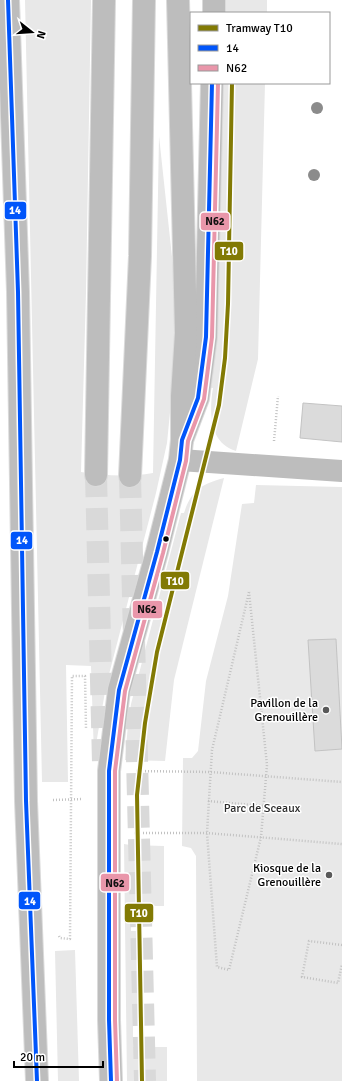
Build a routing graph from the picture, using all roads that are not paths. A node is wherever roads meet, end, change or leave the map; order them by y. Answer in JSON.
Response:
{"nodes":[{"id":1,"x":8,"y":0,"type":"edge"},
{"id":2,"x":104,"y":0,"type":"edge"},
{"id":3,"x":144,"y":0,"type":"edge"},
{"id":4,"x":178,"y":0,"type":"edge"},
{"id":5,"x":214,"y":0,"type":"edge"},
{"id":6,"x":214,"y":12,"type":"edge"},
{"id":7,"x":212,"y":84,"type":"edge"},
{"id":8,"x":181,"y":450,"type":"junction"},
{"id":9,"x":342,"y":471,"type":"edge"},
{"id":10,"x":96,"y":475,"type":"tunnel mouth"},
{"id":11,"x":130,"y":476,"type":"tunnel mouth"},
{"id":12,"x":37,"y":1081,"type":"edge"},
{"id":13,"x":111,"y":1081,"type":"edge"}],
"edges":[{"from":1,"to":12,"type":"main road"},
{"from":2,"to":10,"type":"main road"},
{"from":3,"to":11,"type":"main road"},
{"from":4,"to":8,"type":"main road"},
{"from":5,"to":6,"type":"main road"},
{"from":7,"to":8,"type":"main road"},
{"from":8,"to":9,"type":"main road"},
{"from":8,"to":13,"type":"main road"}]}
